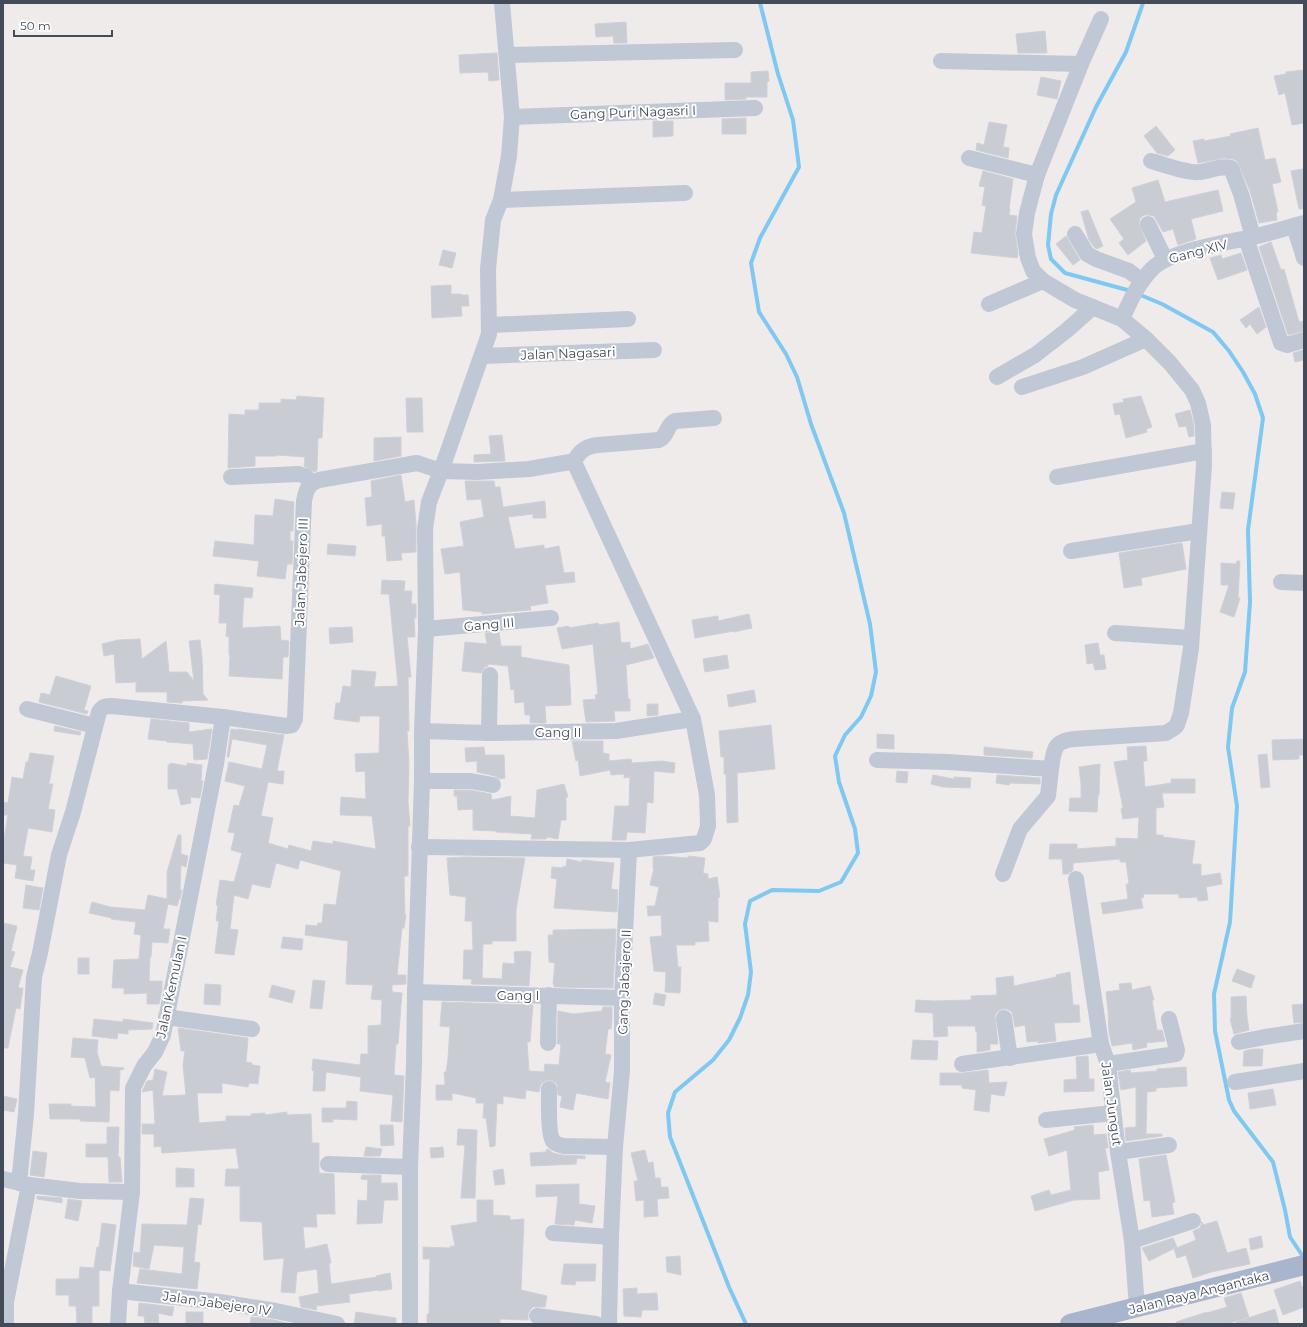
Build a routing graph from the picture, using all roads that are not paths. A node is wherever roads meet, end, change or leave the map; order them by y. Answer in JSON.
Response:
{"nodes":[{"id":1,"x":502,"y":3,"type":"edge"},
{"id":2,"x":1101,"y":20,"type":"dead end"},
{"id":3,"x":735,"y":50,"type":"dead end"},
{"id":4,"x":507,"y":55,"type":"junction"},
{"id":5,"x":942,"y":60,"type":"dead end"},
{"id":6,"x":1081,"y":64,"type":"junction"},
{"id":7,"x":755,"y":108,"type":"dead end"},
{"id":8,"x":512,"y":116,"type":"junction"},
{"id":9,"x":969,"y":158,"type":"dead end"},
{"id":10,"x":1151,"y":161,"type":"dead end"},
{"id":11,"x":1037,"y":175,"type":"junction"},
{"id":12,"x":685,"y":193,"type":"dead end"},
{"id":13,"x":501,"y":200,"type":"junction"},
{"id":14,"x":1148,"y":224,"type":"dead end"},
{"id":15,"x":1299,"y":225,"type":"edge"},
{"id":16,"x":1075,"y":234,"type":"dead end"},
{"id":17,"x":1250,"y":237,"type":"junction"},
{"id":18,"x":1304,"y":258,"type":"edge"},
{"id":19,"x":1165,"y":259,"type":"junction"},
{"id":20,"x":1043,"y":281,"type":"junction"},
{"id":21,"x":1140,"y":284,"type":"junction"},
{"id":22,"x":988,"y":304,"type":"dead end"},
{"id":23,"x":1092,"y":307,"type":"junction"},
{"id":24,"x":628,"y":319,"type":"dead end"},
{"id":25,"x":1122,"y":319,"type":"junction"},
{"id":26,"x":490,"y":325,"type":"junction"},
{"id":27,"x":1146,"y":339,"type":"junction"},
{"id":28,"x":1304,"y":340,"type":"edge"},
{"id":29,"x":654,"y":350,"type":"dead end"},
{"id":30,"x":482,"y":356,"type":"junction"},
{"id":31,"x":997,"y":377,"type":"dead end"},
{"id":32,"x":1022,"y":387,"type":"dead end"},
{"id":33,"x":714,"y":418,"type":"dead end"},
{"id":34,"x":1204,"y":451,"type":"junction"},
{"id":35,"x":573,"y":463,"type":"junction"},
{"id":36,"x":441,"y":471,"type":"junction"},
{"id":37,"x":231,"y":476,"type":"dead end"},
{"id":38,"x":1057,"y":477,"type":"dead end"},
{"id":39,"x":312,"y":483,"type":"junction"},
{"id":40,"x":1199,"y":531,"type":"junction"},
{"id":41,"x":1071,"y":551,"type":"dead end"},
{"id":42,"x":1281,"y":582,"type":"dead end"},
{"id":43,"x":1304,"y":583,"type":"edge"},
{"id":44,"x":551,"y":618,"type":"dead end"},
{"id":45,"x":426,"y":630,"type":"junction"},
{"id":46,"x":1115,"y":633,"type":"dead end"},
{"id":47,"x":1191,"y":638,"type":"junction"},
{"id":48,"x":490,"y":675,"type":"dead end"},
{"id":49,"x":27,"y":709,"type":"dead end"},
{"id":50,"x":223,"y":717,"type":"junction"},
{"id":51,"x":693,"y":719,"type":"junction"},
{"id":52,"x":95,"y":726,"type":"junction"},
{"id":53,"x":422,"y":731,"type":"junction"},
{"id":54,"x":489,"y":733,"type":"junction"},
{"id":55,"x":877,"y":760,"type":"dead end"},
{"id":56,"x":1051,"y":769,"type":"junction"},
{"id":57,"x":422,"y":781,"type":"junction"},
{"id":58,"x":493,"y":785,"type":"dead end"},
{"id":59,"x":419,"y":847,"type":"junction"},
{"id":60,"x":629,"y":850,"type":"junction"},
{"id":61,"x":1004,"y":874,"type":"dead end"},
{"id":62,"x":1076,"y":879,"type":"dead end"},
{"id":63,"x":415,"y":992,"type":"junction"},
{"id":64,"x":549,"y":995,"type":"junction"},
{"id":65,"x":622,"y":998,"type":"junction"},
{"id":66,"x":166,"y":1017,"type":"junction"},
{"id":67,"x":1004,"y":1018,"type":"dead end"},
{"id":68,"x":1169,"y":1019,"type":"dead end"},
{"id":69,"x":252,"y":1029,"type":"dead end"},
{"id":70,"x":1304,"y":1031,"type":"edge"},
{"id":71,"x":548,"y":1042,"type":"dead end"},
{"id":72,"x":1239,"y":1042,"type":"dead end"},
{"id":73,"x":1101,"y":1044,"type":"junction"},
{"id":74,"x":1010,"y":1058,"type":"junction"},
{"id":75,"x":962,"y":1064,"type":"dead end"},
{"id":76,"x":1108,"y":1064,"type":"junction"},
{"id":77,"x":1304,"y":1071,"type":"edge"},
{"id":78,"x":1235,"y":1082,"type":"dead end"},
{"id":79,"x":549,"y":1089,"type":"dead end"},
{"id":80,"x":1113,"y":1113,"type":"junction"},
{"id":81,"x":1046,"y":1120,"type":"dead end"},
{"id":82,"x":1169,"y":1145,"type":"dead end"},
{"id":83,"x":615,"y":1147,"type":"junction"},
{"id":84,"x":1118,"y":1152,"type":"junction"},
{"id":85,"x":328,"y":1164,"type":"dead end"},
{"id":86,"x":410,"y":1167,"type":"junction"},
{"id":87,"x":3,"y":1179,"type":"edge"},
{"id":88,"x":24,"y":1184,"type":"junction"},
{"id":89,"x":132,"y":1192,"type":"junction"},
{"id":90,"x":1193,"y":1221,"type":"dead end"},
{"id":91,"x":554,"y":1233,"type":"dead end"},
{"id":92,"x":611,"y":1237,"type":"junction"},
{"id":93,"x":1132,"y":1241,"type":"junction"},
{"id":94,"x":1296,"y":1268,"type":"edge"},
{"id":95,"x":120,"y":1291,"type":"junction"},
{"id":96,"x":4,"y":1302,"type":"edge"},
{"id":97,"x":1137,"y":1308,"type":"junction"},
{"id":98,"x":537,"y":1316,"type":"dead end"},
{"id":99,"x":6,"y":1324,"type":"edge"},
{"id":100,"x":118,"y":1324,"type":"edge"},
{"id":101,"x":330,"y":1324,"type":"edge"},
{"id":102,"x":410,"y":1324,"type":"edge"},
{"id":103,"x":596,"y":1324,"type":"edge"},
{"id":104,"x":609,"y":1324,"type":"edge"},
{"id":105,"x":1070,"y":1324,"type":"edge"}],
"edges":[{"from":1,"to":4,"type":"street"},
{"from":2,"to":6,"type":"street"},
{"from":3,"to":4,"type":"street"},
{"from":4,"to":8,"type":"street"},
{"from":5,"to":6,"type":"street"},
{"from":6,"to":11,"type":"street"},
{"from":7,"to":8,"type":"street","name":"Gang Puri Nagasri I"},
{"from":8,"to":13,"type":"street"},
{"from":9,"to":11,"type":"street"},
{"from":10,"to":17,"type":"street"},
{"from":11,"to":20,"type":"street"},
{"from":12,"to":13,"type":"street"},
{"from":13,"to":26,"type":"street"},
{"from":14,"to":19,"type":"street"},
{"from":15,"to":17,"type":"street","name":"Gang XIV"},
{"from":15,"to":18,"type":"street"},
{"from":16,"to":21,"type":"street"},
{"from":17,"to":19,"type":"street","name":"Gang XIV"},
{"from":17,"to":28,"type":"street"},
{"from":19,"to":21,"type":"street","name":"Gang XIV"},
{"from":20,"to":22,"type":"street"},
{"from":20,"to":23,"type":"street"},
{"from":21,"to":25,"type":"street","name":"Gang XIV"},
{"from":23,"to":25,"type":"street"},
{"from":23,"to":31,"type":"street"},
{"from":24,"to":26,"type":"street"},
{"from":25,"to":27,"type":"street"},
{"from":26,"to":30,"type":"street"},
{"from":27,"to":32,"type":"street"},
{"from":27,"to":34,"type":"street"},
{"from":29,"to":30,"type":"street","name":"Jalan Nagasari"},
{"from":30,"to":36,"type":"street"},
{"from":33,"to":35,"type":"street"},
{"from":34,"to":38,"type":"street"},
{"from":34,"to":40,"type":"street"},
{"from":35,"to":36,"type":"street"},
{"from":35,"to":51,"type":"street"},
{"from":36,"to":39,"type":"street"},
{"from":36,"to":45,"type":"street"},
{"from":37,"to":39,"type":"street"},
{"from":39,"to":50,"type":"street","name":"Jalan Jabejero III"},
{"from":40,"to":41,"type":"street"},
{"from":40,"to":47,"type":"street"},
{"from":42,"to":43,"type":"street"},
{"from":44,"to":45,"type":"street","name":"Gang III"},
{"from":45,"to":53,"type":"street"},
{"from":46,"to":47,"type":"street"},
{"from":47,"to":56,"type":"street"},
{"from":48,"to":54,"type":"street"},
{"from":49,"to":52,"type":"street"},
{"from":50,"to":52,"type":"street"},
{"from":50,"to":66,"type":"street","name":"Jalan Kemulan I"},
{"from":51,"to":54,"type":"street","name":"Gang II"},
{"from":51,"to":60,"type":"street"},
{"from":52,"to":88,"type":"street"},
{"from":53,"to":54,"type":"street","name":"Gang II"},
{"from":53,"to":57,"type":"street"},
{"from":55,"to":56,"type":"street"},
{"from":56,"to":61,"type":"street"},
{"from":57,"to":58,"type":"street"},
{"from":57,"to":59,"type":"street"},
{"from":59,"to":60,"type":"street"},
{"from":59,"to":63,"type":"street"},
{"from":60,"to":65,"type":"street","name":"Gang Jabajero II"},
{"from":62,"to":73,"type":"street","name":"Jalan Jungut"},
{"from":63,"to":64,"type":"street","name":"Gang I"},
{"from":63,"to":86,"type":"street"},
{"from":64,"to":65,"type":"street","name":"Gang I"},
{"from":64,"to":71,"type":"street"},
{"from":65,"to":83,"type":"street","name":"Gang Jabajero II"},
{"from":66,"to":69,"type":"street"},
{"from":66,"to":89,"type":"street","name":"Jalan Kemulan I"},
{"from":67,"to":74,"type":"street"},
{"from":68,"to":76,"type":"street"},
{"from":70,"to":72,"type":"street"},
{"from":73,"to":74,"type":"street"},
{"from":73,"to":76,"type":"street","name":"Jalan Jungut"},
{"from":74,"to":75,"type":"street"},
{"from":76,"to":80,"type":"street","name":"Jalan Jungut"},
{"from":77,"to":78,"type":"street"},
{"from":79,"to":83,"type":"street"},
{"from":80,"to":81,"type":"street"},
{"from":80,"to":84,"type":"street","name":"Jalan Jungut"},
{"from":82,"to":84,"type":"street"},
{"from":83,"to":92,"type":"street","name":"Gang Jabajero II"},
{"from":84,"to":93,"type":"street","name":"Jalan Jungut"},
{"from":85,"to":86,"type":"street"},
{"from":86,"to":102,"type":"street"},
{"from":87,"to":88,"type":"street"},
{"from":88,"to":89,"type":"street"},
{"from":88,"to":96,"type":"street"},
{"from":89,"to":95,"type":"street","name":"Jalan Kemulan I"},
{"from":90,"to":93,"type":"street"},
{"from":91,"to":92,"type":"street"},
{"from":92,"to":104,"type":"street","name":"Gang Jabajero II"},
{"from":93,"to":97,"type":"street","name":"Jalan Jungut"},
{"from":94,"to":97,"type":"main road","name":"Jalan Raya Angantaka"},
{"from":95,"to":100,"type":"street","name":"Jalan Kemulan I"},
{"from":95,"to":101,"type":"street","name":"Jalan Jabejero IV"},
{"from":96,"to":99,"type":"street"},
{"from":97,"to":105,"type":"main road","name":"Jalan Raya Angantaka"},
{"from":98,"to":103,"type":"street"}]}
